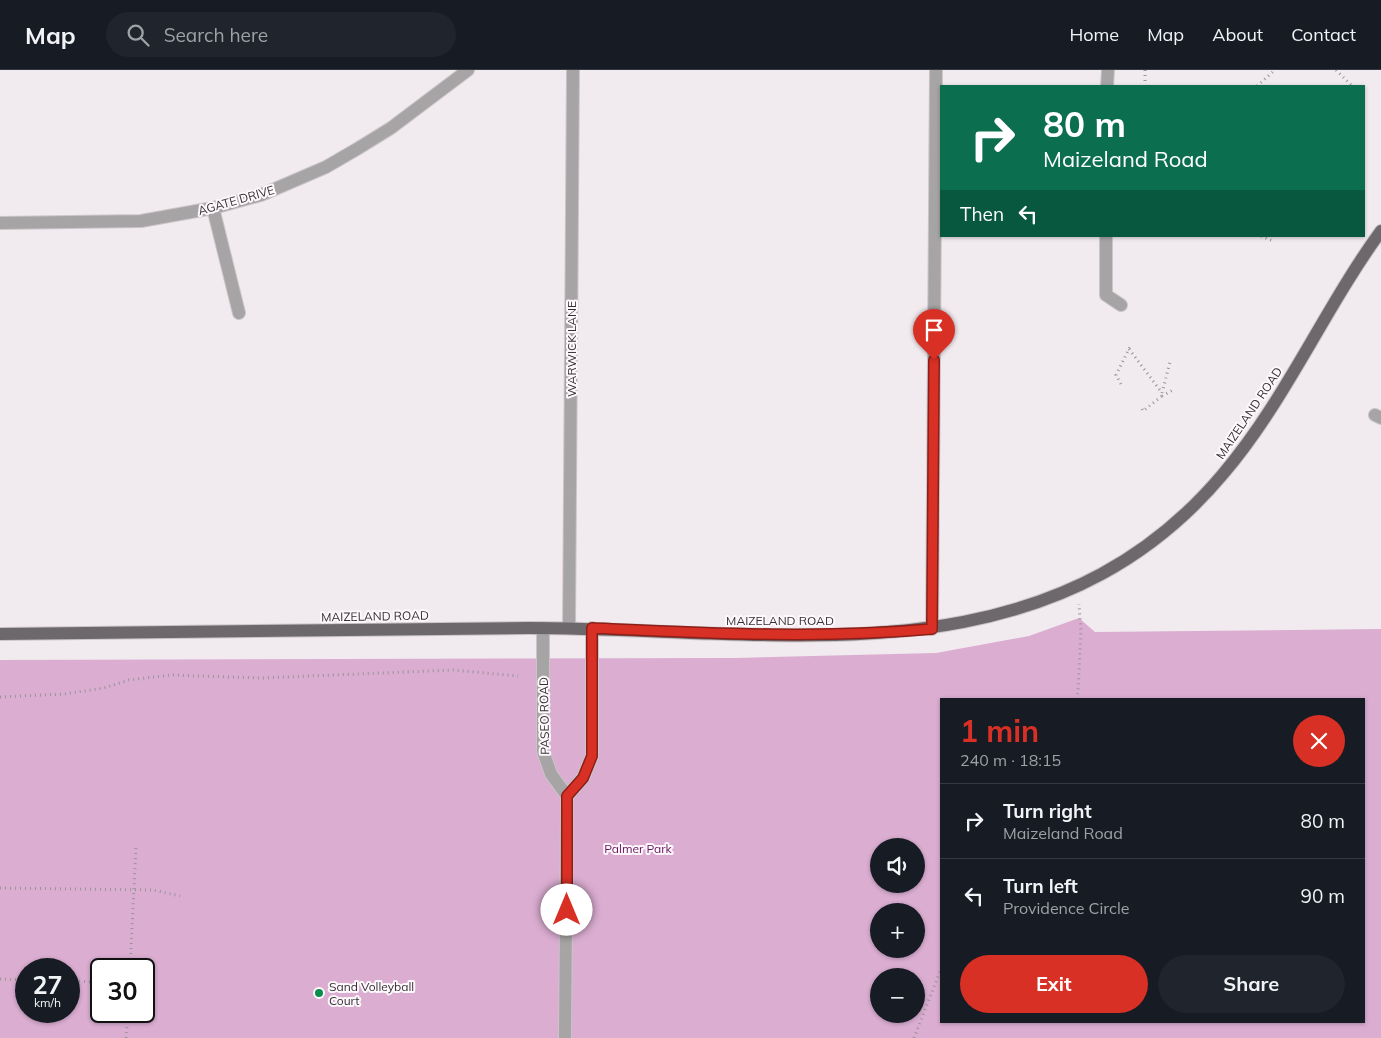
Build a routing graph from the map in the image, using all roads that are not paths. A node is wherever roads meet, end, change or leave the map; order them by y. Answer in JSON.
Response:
{"nodes":[{"id":1,"x":468,"y":70,"type":"edge"},
{"id":2,"x":573,"y":70,"type":"edge"},
{"id":3,"x":936,"y":70,"type":"edge"},
{"id":4,"x":1108,"y":70,"type":"edge"},
{"id":5,"x":1107,"y":85,"type":"edge"},
{"id":6,"x":213,"y":208,"type":"junction"},
{"id":7,"x":0,"y":223,"type":"edge"},
{"id":8,"x":1381,"y":231,"type":"edge"},
{"id":9,"x":1106,"y":237,"type":"edge"},
{"id":10,"x":1120,"y":305,"type":"dead end"},
{"id":11,"x":239,"y":313,"type":"dead end"},
{"id":12,"x":543,"y":628,"type":"junction"},
{"id":13,"x":569,"y":628,"type":"junction"},
{"id":14,"x":592,"y":628,"type":"junction"},
{"id":15,"x":932,"y":629,"type":"junction"},
{"id":16,"x":0,"y":634,"type":"edge"},
{"id":17,"x":567,"y":796,"type":"junction"},
{"id":18,"x":565,"y":1038,"type":"edge"}],
"edges":[{"from":1,"to":6,"type":"street","name":"AGATE DRIVE"},
{"from":2,"to":13,"type":"street","name":"WARWICK LANE"},
{"from":3,"to":15,"type":"street"},
{"from":4,"to":5,"type":"street"},
{"from":6,"to":7,"type":"street","name":"AGATE DRIVE"},
{"from":6,"to":11,"type":"street"},
{"from":8,"to":15,"type":"main road","name":"MAIZELAND ROAD"},
{"from":9,"to":10,"type":"street"},
{"from":12,"to":13,"type":"main road","name":"MAIZELAND ROAD"},
{"from":12,"to":16,"type":"main road","name":"MAIZELAND ROAD"},
{"from":12,"to":17,"type":"street","name":"PASEO ROAD"},
{"from":13,"to":14,"type":"main road","name":"MAIZELAND ROAD"},
{"from":14,"to":15,"type":"main road","name":"MAIZELAND ROAD"},
{"from":14,"to":17,"type":"street"},
{"from":17,"to":18,"type":"street"}]}
